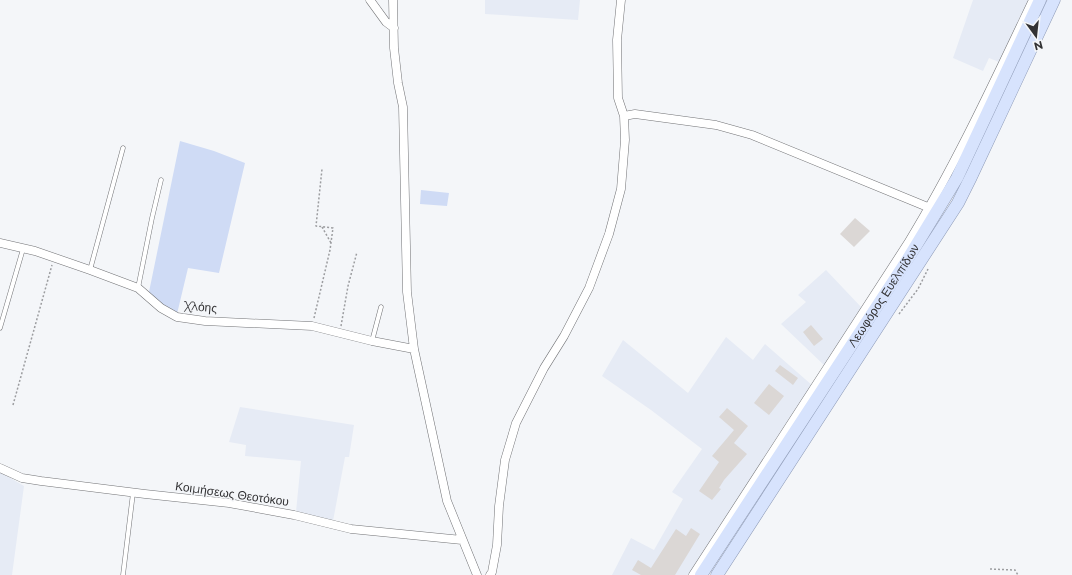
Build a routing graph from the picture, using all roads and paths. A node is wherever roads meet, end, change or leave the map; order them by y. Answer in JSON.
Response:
{"nodes":[{"id":1,"x":370,"y":0,"type":"edge"},
{"id":2,"x":393,"y":0,"type":"edge"},
{"id":3,"x":621,"y":0,"type":"edge"},
{"id":4,"x":1033,"y":0,"type":"edge"},
{"id":5,"x":1040,"y":0,"type":"edge"},
{"id":6,"x":1054,"y":0,"type":"edge"},
{"id":7,"x":394,"y":28,"type":"junction"},
{"id":8,"x":624,"y":116,"type":"junction"},
{"id":9,"x":123,"y":148,"type":"dead end"},
{"id":10,"x":322,"y":169,"type":"dead end"},
{"id":11,"x":161,"y":180,"type":"dead end"},
{"id":12,"x":930,"y":208,"type":"junction"},
{"id":13,"x":322,"y":226,"type":"junction"},
{"id":14,"x":0,"y":243,"type":"edge"},
{"id":15,"x":331,"y":243,"type":"junction"},
{"id":16,"x":23,"y":249,"type":"junction"},
{"id":17,"x":357,"y":252,"type":"dead end"},
{"id":18,"x":54,"y":257,"type":"junction"},
{"id":19,"x":90,"y":270,"type":"junction"},
{"id":20,"x":138,"y":288,"type":"junction"},
{"id":21,"x":381,"y":307,"type":"dead end"},
{"id":22,"x":312,"y":326,"type":"junction"},
{"id":23,"x":0,"y":328,"type":"edge"},
{"id":24,"x":339,"y":334,"type":"junction"},
{"id":25,"x":372,"y":341,"type":"junction"},
{"id":26,"x":414,"y":349,"type":"junction"},
{"id":27,"x":13,"y":405,"type":"dead end"},
{"id":28,"x":0,"y":468,"type":"edge"},
{"id":29,"x":133,"y":493,"type":"junction"},
{"id":30,"x":462,"y":540,"type":"junction"},
{"id":31,"x":990,"y":569,"type":"dead end"},
{"id":32,"x":123,"y":575,"type":"edge"},
{"id":33,"x":477,"y":575,"type":"edge"},
{"id":34,"x":490,"y":575,"type":"edge"},
{"id":35,"x":693,"y":575,"type":"edge"},
{"id":36,"x":701,"y":575,"type":"edge"},
{"id":37,"x":717,"y":575,"type":"edge"},
{"id":38,"x":1018,"y":575,"type":"edge"}],
"edges":[{"from":1,"to":7,"type":"street"},
{"from":2,"to":7,"type":"street"},
{"from":3,"to":8,"type":"street"},
{"from":4,"to":12,"type":"street"},
{"from":5,"to":36,"type":"main road","name":"Λεωφόρος Ευελπίδων"},
{"from":6,"to":37,"type":"main road","name":"Λεωφόρος Ευελπίδων"},
{"from":7,"to":26,"type":"street"},
{"from":8,"to":12,"type":"street"},
{"from":8,"to":34,"type":"street"},
{"from":9,"to":19,"type":"lane"},
{"from":10,"to":13,"type":"path"},
{"from":11,"to":20,"type":"lane"},
{"from":12,"to":35,"type":"street"},
{"from":13,"to":15,"type":"path"},
{"from":13,"to":15,"type":"path"},
{"from":14,"to":16,"type":"street","name":"Χλόης"},
{"from":15,"to":22,"type":"path"},
{"from":16,"to":18,"type":"street","name":"Χλόης"},
{"from":16,"to":23,"type":"lane"},
{"from":17,"to":24,"type":"path"},
{"from":18,"to":19,"type":"street","name":"Χλόης"},
{"from":18,"to":27,"type":"path"},
{"from":19,"to":20,"type":"street","name":"Χλόης"},
{"from":20,"to":22,"type":"street","name":"Χλόης"},
{"from":21,"to":25,"type":"lane"},
{"from":22,"to":24,"type":"street","name":"Χλόης"},
{"from":24,"to":25,"type":"street","name":"Χλόης"},
{"from":25,"to":26,"type":"street","name":"Χλόης"},
{"from":26,"to":30,"type":"street"},
{"from":28,"to":29,"type":"street","name":"Κοιμήσεως Θεοτόκου"},
{"from":29,"to":30,"type":"street","name":"Κοιμήσεως Θεοτόκου"},
{"from":29,"to":32,"type":"lane"},
{"from":30,"to":33,"type":"street"},
{"from":31,"to":38,"type":"path"}]}
